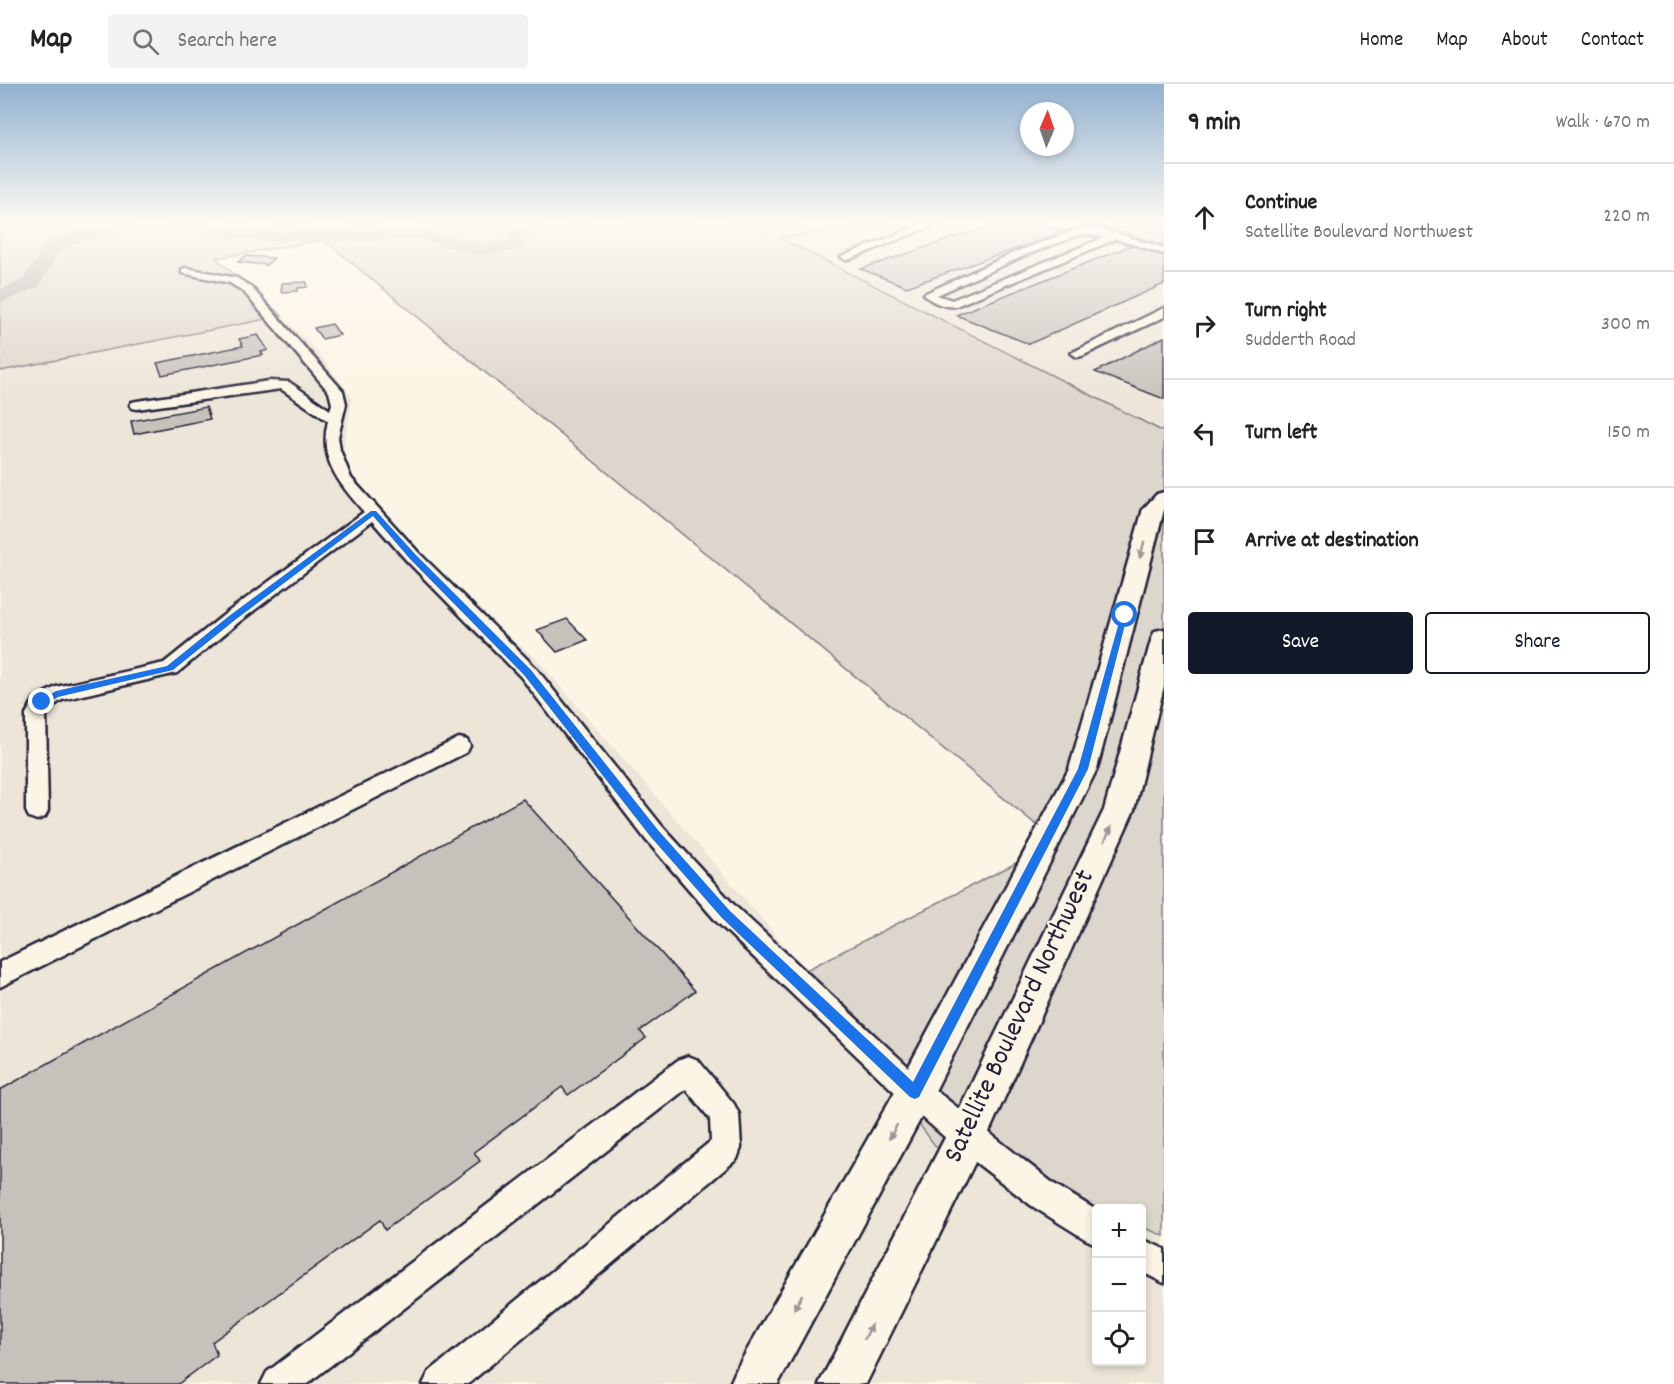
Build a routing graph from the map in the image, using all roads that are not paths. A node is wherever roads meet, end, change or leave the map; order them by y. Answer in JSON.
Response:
{"nodes":[{"id":1,"x":238,"y":284,"type":"edge"},
{"id":2,"x":953,"y":284,"type":"edge"},
{"id":3,"x":1001,"y":284,"type":"edge"},
{"id":4,"x":1164,"y":312,"type":"edge"},
{"id":5,"x":1077,"y":353,"type":"dead end"},
{"id":6,"x":137,"y":405,"type":"dead end"},
{"id":7,"x":335,"y":420,"type":"junction"},
{"id":8,"x":1164,"y":498,"type":"edge"},
{"id":9,"x":374,"y":512,"type":"junction"},
{"id":10,"x":1164,"y":637,"type":"edge"},
{"id":11,"x":459,"y":746,"type":"dead end"},
{"id":12,"x":38,"y":811,"type":"dead end"},
{"id":13,"x":0,"y":975,"type":"edge"},
{"id":14,"x":915,"y":1092,"type":"junction"},
{"id":15,"x":967,"y":1136,"type":"junction"},
{"id":16,"x":1092,"y":1226,"type":"edge"},
{"id":17,"x":1146,"y":1258,"type":"edge"},
{"id":18,"x":1164,"y":1267,"type":"edge"},
{"id":19,"x":279,"y":1384,"type":"edge"},
{"id":20,"x":441,"y":1384,"type":"edge"},
{"id":21,"x":753,"y":1384,"type":"edge"},
{"id":22,"x":842,"y":1384,"type":"edge"}],
"edges":[{"from":1,"to":7,"type":"street"},
{"from":2,"to":3,"type":"street"},
{"from":4,"to":5,"type":"street"},
{"from":6,"to":7,"type":"street"},
{"from":7,"to":9,"type":"street"},
{"from":8,"to":14,"type":"main road","one_way":true},
{"from":9,"to":12,"type":"street"},
{"from":9,"to":14,"type":"street"},
{"from":15,"to":10,"type":"main road","name":"Satellite Boulevard Northwest","one_way":true},
{"from":11,"to":13,"type":"street"},
{"from":14,"to":15,"type":"street"},
{"from":14,"to":21,"type":"main road","one_way":true},
{"from":15,"to":16,"type":"street"},
{"from":22,"to":15,"type":"main road","name":"Satellite Boulevard Northwest","one_way":true},
{"from":17,"to":18,"type":"street"},
{"from":19,"to":20,"type":"street"}]}
